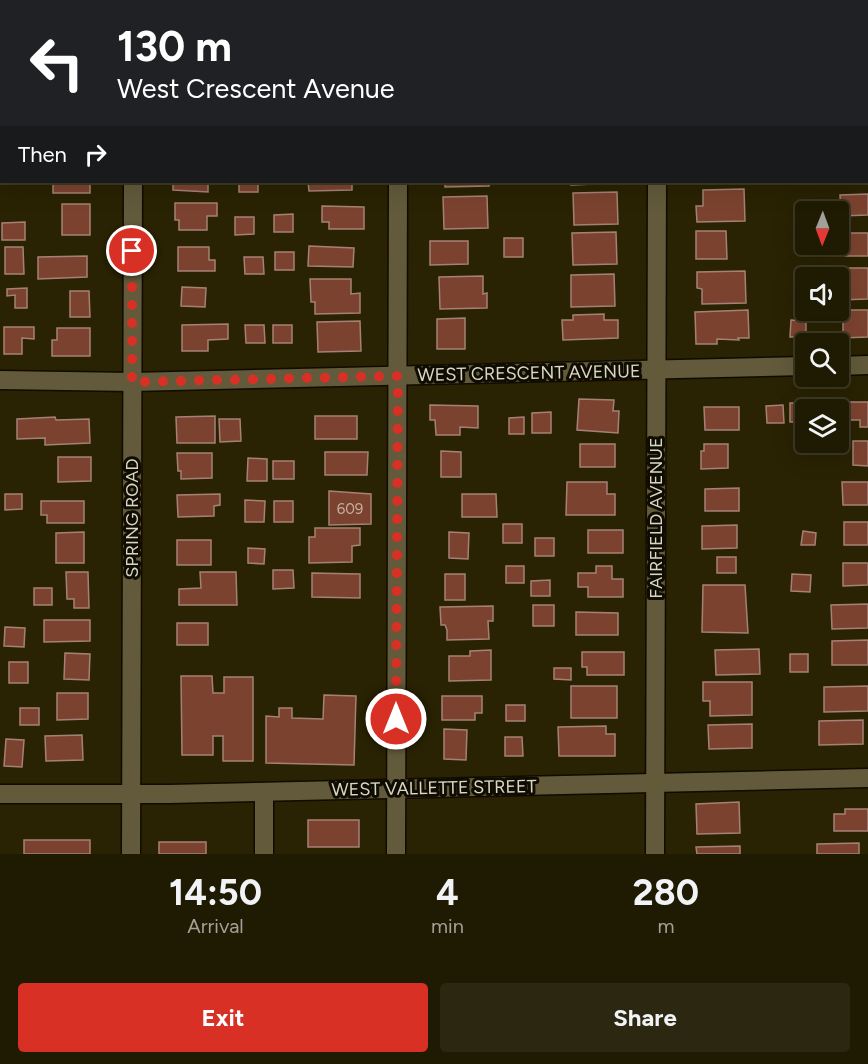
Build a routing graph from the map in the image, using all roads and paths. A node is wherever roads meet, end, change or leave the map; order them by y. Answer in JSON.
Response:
{"nodes":[{"id":1,"x":133,"y":183,"type":"edge"},
{"id":2,"x":398,"y":183,"type":"edge"},
{"id":3,"x":657,"y":183,"type":"edge"},
{"id":4,"x":868,"y":365,"type":"edge"},
{"id":5,"x":795,"y":366,"type":"edge"},
{"id":6,"x":849,"y":366,"type":"edge"},
{"id":7,"x":656,"y":370,"type":"junction"},
{"id":8,"x":398,"y":376,"type":"junction"},
{"id":9,"x":0,"y":380,"type":"edge"},
{"id":10,"x":132,"y":382,"type":"junction"},
{"id":11,"x":868,"y":778,"type":"edge"},
{"id":12,"x":655,"y":782,"type":"junction"},
{"id":13,"x":396,"y":789,"type":"junction"},
{"id":14,"x":131,"y":792,"type":"junction"},
{"id":15,"x":264,"y":792,"type":"junction"},
{"id":16,"x":0,"y":794,"type":"edge"},
{"id":17,"x":131,"y":854,"type":"edge"},
{"id":18,"x":264,"y":854,"type":"edge"},
{"id":19,"x":396,"y":854,"type":"edge"},
{"id":20,"x":655,"y":854,"type":"edge"}],
"edges":[{"from":1,"to":10,"type":"street","name":"SPRING ROAD"},
{"from":2,"to":8,"type":"street"},
{"from":3,"to":7,"type":"street","name":"FAIRFIELD AVENUE"},
{"from":4,"to":6,"type":"street"},
{"from":5,"to":7,"type":"street","name":"WEST CRESCENT AVENUE"},
{"from":7,"to":8,"type":"street","name":"WEST CRESCENT AVENUE"},
{"from":7,"to":12,"type":"street","name":"FAIRFIELD AVENUE"},
{"from":8,"to":10,"type":"street","name":"WEST CRESCENT AVENUE"},
{"from":8,"to":13,"type":"street"},
{"from":9,"to":10,"type":"street","name":"WEST CRESCENT AVENUE"},
{"from":10,"to":14,"type":"street","name":"SPRING ROAD"},
{"from":11,"to":12,"type":"street","name":"WEST VALLETTE STREET"},
{"from":12,"to":13,"type":"street","name":"WEST VALLETTE STREET"},
{"from":12,"to":20,"type":"street","name":"FAIRFIELD AVENUE"},
{"from":13,"to":15,"type":"street","name":"WEST VALLETTE STREET"},
{"from":13,"to":19,"type":"street"},
{"from":14,"to":15,"type":"street","name":"WEST VALLETTE STREET"},
{"from":14,"to":16,"type":"street","name":"WEST VALLETTE STREET"},
{"from":14,"to":17,"type":"street","name":"SPRING ROAD"},
{"from":15,"to":18,"type":"street"}]}
